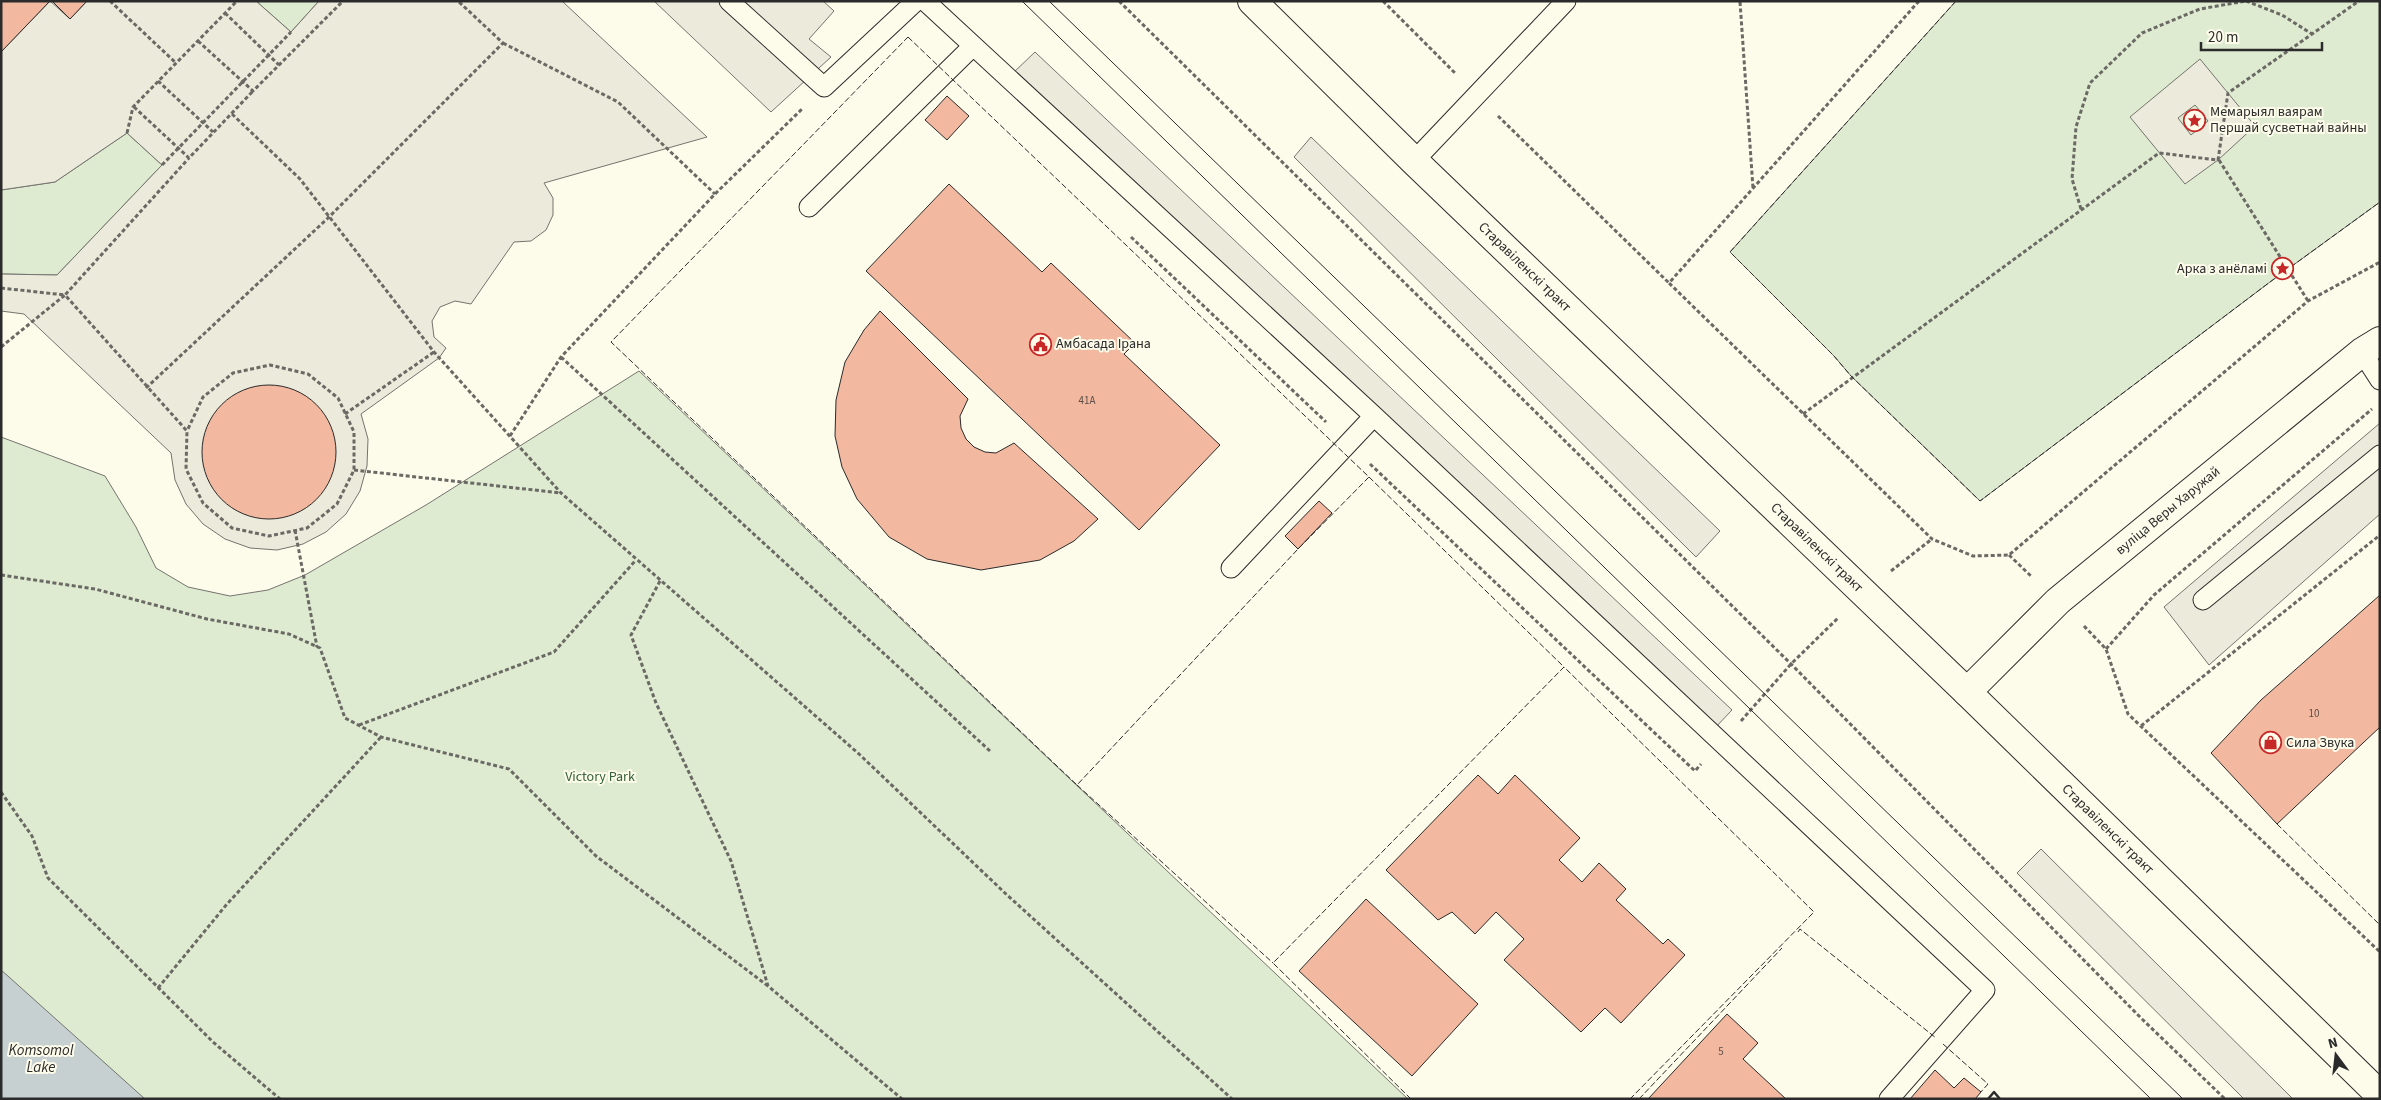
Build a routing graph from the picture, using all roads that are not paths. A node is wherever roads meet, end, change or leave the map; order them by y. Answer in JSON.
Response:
{"nodes":[{"id":1,"x":729,"y":1,"type":"edge"},
{"id":2,"x":916,"y":1,"type":"edge"},
{"id":3,"x":924,"y":1,"type":"edge"},
{"id":4,"x":1252,"y":1,"type":"edge"},
{"id":5,"x":1566,"y":1,"type":"edge"},
{"id":6,"x":972,"y":46,"type":"junction"},
{"id":7,"x":1414,"y":161,"type":"junction"},
{"id":8,"x":809,"y":207,"type":"dead end"},
{"id":9,"x":2371,"y":346,"type":"edge"},
{"id":10,"x":2380,"y":380,"type":"edge"},
{"id":11,"x":1374,"y":416,"type":"junction"},
{"id":12,"x":2380,"y":455,"type":"edge"},
{"id":13,"x":1232,"y":568,"type":"dead end"},
{"id":14,"x":2203,"y":600,"type":"dead end"},
{"id":15,"x":1967,"y":692,"type":"junction"},
{"id":16,"x":2380,"y":1095,"type":"edge"},
{"id":17,"x":1889,"y":1099,"type":"edge"}],
"edges":[{"from":1,"to":2,"type":"lane"},
{"from":3,"to":6,"type":"lane"},
{"from":4,"to":7,"type":"main road","name":"Старавіленскі тракт"},
{"from":5,"to":7,"type":"lane"},
{"from":6,"to":8,"type":"lane"},
{"from":6,"to":11,"type":"lane"},
{"from":7,"to":15,"type":"main road","name":"Старавіленскі тракт"},
{"from":9,"to":10,"type":"lane"},
{"from":9,"to":15,"type":"main road","name":"вуліца Веры Харужай"},
{"from":11,"to":13,"type":"lane"},
{"from":11,"to":17,"type":"lane"},
{"from":12,"to":14,"type":"lane"},
{"from":15,"to":16,"type":"main road","name":"Старавіленскі тракт"}]}
